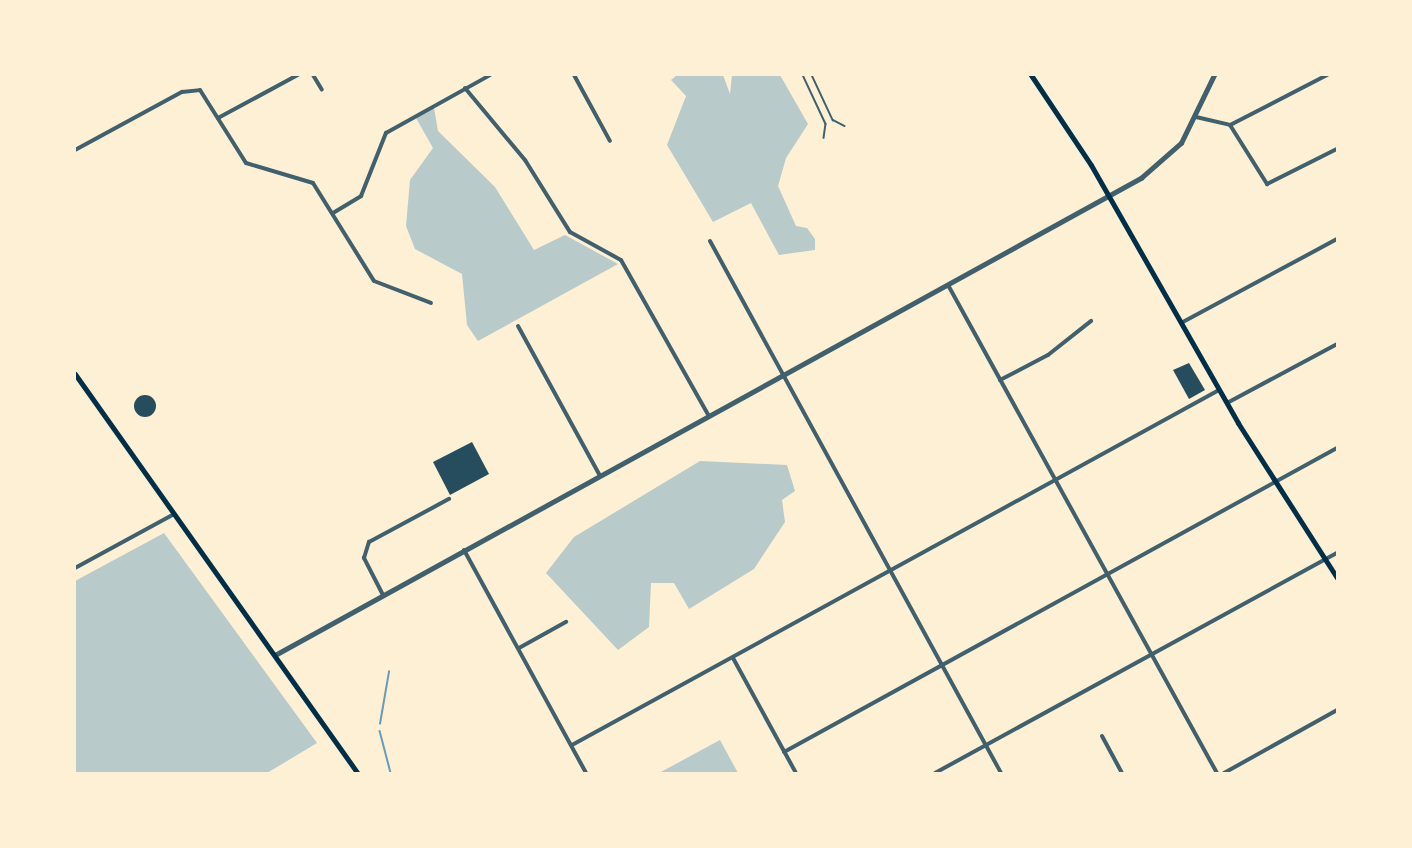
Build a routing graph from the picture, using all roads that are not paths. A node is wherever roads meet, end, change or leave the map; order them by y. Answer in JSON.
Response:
{"nodes":[{"id":1,"x":298,"y":75,"type":"edge"},
{"id":2,"x":314,"y":75,"type":"edge"},
{"id":3,"x":490,"y":75,"type":"edge"},
{"id":4,"x":574,"y":75,"type":"edge"},
{"id":5,"x":803,"y":75,"type":"edge"},
{"id":6,"x":812,"y":75,"type":"edge"},
{"id":7,"x":1031,"y":75,"type":"edge"},
{"id":8,"x":1214,"y":75,"type":"edge"},
{"id":9,"x":1327,"y":75,"type":"edge"},
{"id":10,"x":465,"y":88,"type":"junction"},
{"id":11,"x":322,"y":90,"type":"dead end"},
{"id":12,"x":1196,"y":117,"type":"junction"},
{"id":13,"x":218,"y":118,"type":"junction"},
{"id":14,"x":1230,"y":125,"type":"junction"},
{"id":15,"x":845,"y":126,"type":"dead end"},
{"id":16,"x":824,"y":138,"type":"dead end"},
{"id":17,"x":610,"y":141,"type":"dead end"},
{"id":18,"x":1337,"y":149,"type":"edge"},
{"id":19,"x":75,"y":150,"type":"edge"},
{"id":20,"x":1108,"y":197,"type":"junction"},
{"id":21,"x":333,"y":213,"type":"junction"},
{"id":22,"x":1337,"y":239,"type":"edge"},
{"id":23,"x":710,"y":241,"type":"dead end"},
{"id":24,"x":948,"y":285,"type":"junction"},
{"id":25,"x":431,"y":303,"type":"dead end"},
{"id":26,"x":1091,"y":321,"type":"dead end"},
{"id":27,"x":1180,"y":323,"type":"junction"},
{"id":28,"x":518,"y":326,"type":"dead end"},
{"id":29,"x":1337,"y":344,"type":"edge"},
{"id":30,"x":75,"y":374,"type":"edge"},
{"id":31,"x":786,"y":374,"type":"junction"},
{"id":32,"x":1000,"y":380,"type":"junction"},
{"id":33,"x":1219,"y":390,"type":"junction"},
{"id":34,"x":1227,"y":403,"type":"junction"},
{"id":35,"x":709,"y":416,"type":"junction"},
{"id":36,"x":1337,"y":448,"type":"edge"},
{"id":37,"x":600,"y":476,"type":"junction"},
{"id":38,"x":1055,"y":480,"type":"junction"},
{"id":39,"x":1275,"y":482,"type":"junction"},
{"id":40,"x":449,"y":499,"type":"dead end"},
{"id":41,"x":174,"y":514,"type":"junction"},
{"id":42,"x":464,"y":550,"type":"junction"},
{"id":43,"x":1337,"y":553,"type":"edge"},
{"id":44,"x":1325,"y":559,"type":"junction"},
{"id":45,"x":75,"y":568,"type":"edge"},
{"id":46,"x":892,"y":570,"type":"junction"},
{"id":47,"x":1107,"y":574,"type":"junction"},
{"id":48,"x":1337,"y":578,"type":"edge"},
{"id":49,"x":383,"y":595,"type":"junction"},
{"id":50,"x":566,"y":622,"type":"dead end"},
{"id":51,"x":519,"y":648,"type":"junction"},
{"id":52,"x":1151,"y":654,"type":"junction"},
{"id":53,"x":275,"y":655,"type":"junction"},
{"id":54,"x":733,"y":658,"type":"junction"},
{"id":55,"x":943,"y":664,"type":"junction"},
{"id":56,"x":1337,"y":710,"type":"edge"},
{"id":57,"x":1102,"y":736,"type":"dead end"},
{"id":58,"x":986,"y":745,"type":"junction"},
{"id":59,"x":572,"y":746,"type":"junction"},
{"id":60,"x":784,"y":752,"type":"junction"},
{"id":61,"x":358,"y":773,"type":"edge"},
{"id":62,"x":586,"y":773,"type":"edge"},
{"id":63,"x":796,"y":773,"type":"edge"},
{"id":64,"x":935,"y":773,"type":"edge"},
{"id":65,"x":1001,"y":773,"type":"edge"},
{"id":66,"x":1122,"y":773,"type":"edge"},
{"id":67,"x":1217,"y":773,"type":"edge"},
{"id":68,"x":1224,"y":773,"type":"edge"}],
"edges":[{"from":1,"to":13,"type":"street"},
{"from":2,"to":11,"type":"street"},
{"from":3,"to":10,"type":"street"},
{"from":4,"to":17,"type":"street"},
{"from":5,"to":16,"type":"lane"},
{"from":6,"to":15,"type":"lane"},
{"from":7,"to":20,"type":"main road"},
{"from":8,"to":12,"type":"street"},
{"from":9,"to":14,"type":"street"},
{"from":10,"to":21,"type":"street"},
{"from":10,"to":35,"type":"street"},
{"from":12,"to":14,"type":"street"},
{"from":12,"to":20,"type":"street"},
{"from":13,"to":19,"type":"street"},
{"from":13,"to":21,"type":"street"},
{"from":14,"to":18,"type":"street"},
{"from":20,"to":24,"type":"street"},
{"from":20,"to":27,"type":"main road"},
{"from":21,"to":25,"type":"street"},
{"from":22,"to":27,"type":"street"},
{"from":23,"to":31,"type":"street"},
{"from":24,"to":31,"type":"street"},
{"from":24,"to":32,"type":"street"},
{"from":26,"to":32,"type":"street"},
{"from":27,"to":33,"type":"main road"},
{"from":28,"to":37,"type":"street"},
{"from":29,"to":34,"type":"street"},
{"from":30,"to":41,"type":"main road"},
{"from":31,"to":35,"type":"street"},
{"from":31,"to":46,"type":"street"},
{"from":32,"to":38,"type":"street"},
{"from":33,"to":34,"type":"main road"},
{"from":33,"to":38,"type":"street"},
{"from":34,"to":39,"type":"main road"},
{"from":35,"to":37,"type":"street"},
{"from":36,"to":39,"type":"street"},
{"from":37,"to":42,"type":"street"},
{"from":38,"to":46,"type":"street"},
{"from":38,"to":47,"type":"street"},
{"from":39,"to":44,"type":"main road"},
{"from":39,"to":47,"type":"street"},
{"from":40,"to":49,"type":"street"},
{"from":41,"to":45,"type":"street"},
{"from":41,"to":53,"type":"main road"},
{"from":42,"to":49,"type":"street"},
{"from":42,"to":51,"type":"street"},
{"from":43,"to":44,"type":"street"},
{"from":44,"to":48,"type":"main road"},
{"from":44,"to":52,"type":"street"},
{"from":46,"to":54,"type":"street"},
{"from":46,"to":55,"type":"street"},
{"from":47,"to":52,"type":"street"},
{"from":47,"to":55,"type":"street"},
{"from":49,"to":53,"type":"street"},
{"from":50,"to":51,"type":"street"},
{"from":51,"to":59,"type":"street"},
{"from":52,"to":58,"type":"street"},
{"from":52,"to":67,"type":"street"},
{"from":53,"to":61,"type":"main road"},
{"from":54,"to":59,"type":"street"},
{"from":54,"to":60,"type":"street"},
{"from":55,"to":58,"type":"street"},
{"from":55,"to":60,"type":"street"},
{"from":56,"to":68,"type":"street"},
{"from":57,"to":66,"type":"street"},
{"from":58,"to":64,"type":"street"},
{"from":58,"to":65,"type":"street"},
{"from":59,"to":62,"type":"street"},
{"from":60,"to":63,"type":"street"}]}
